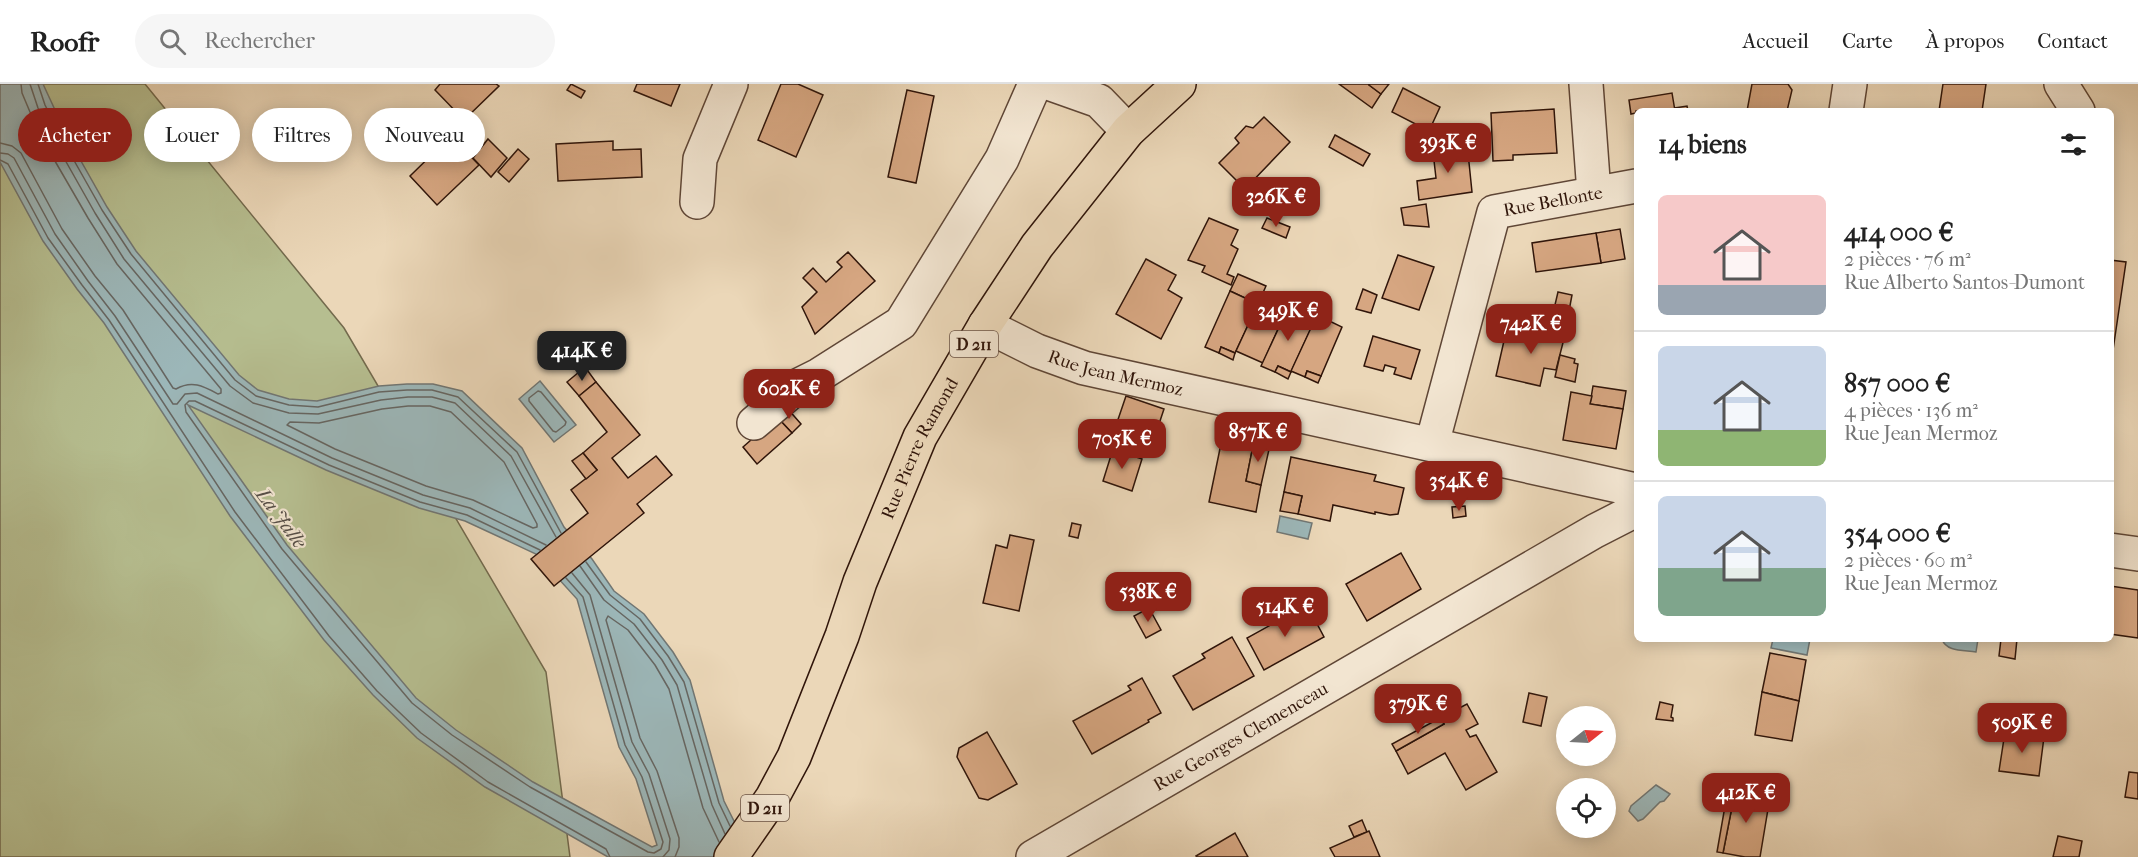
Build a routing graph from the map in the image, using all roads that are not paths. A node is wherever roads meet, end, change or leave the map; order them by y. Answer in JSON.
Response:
{"nodes":[{"id":1,"x":731,"y":84,"type":"edge"},
{"id":2,"x":1035,"y":84,"type":"edge"},
{"id":3,"x":1051,"y":84,"type":"edge"},
{"id":4,"x":1179,"y":84,"type":"edge"},
{"id":5,"x":1586,"y":84,"type":"edge"},
{"id":6,"x":1850,"y":84,"type":"edge"},
{"id":7,"x":2061,"y":84,"type":"edge"},
{"id":8,"x":1846,"y":108,"type":"edge"},
{"id":9,"x":2076,"y":108,"type":"edge"},
{"id":10,"x":1128,"y":131,"type":"junction"},
{"id":11,"x":1634,"y":186,"type":"edge"},
{"id":12,"x":1594,"y":193,"type":"junction"},
{"id":13,"x":697,"y":202,"type":"dead end"},
{"id":14,"x":985,"y":325,"type":"junction"},
{"id":15,"x":754,"y":423,"type":"dead end"},
{"id":16,"x":1432,"y":444,"type":"junction"},
{"id":17,"x":1634,"y":490,"type":"edge"},
{"id":18,"x":1634,"y":511,"type":"edge"},
{"id":19,"x":2114,"y":551,"type":"edge"},
{"id":20,"x":2138,"y":554,"type":"edge"},
{"id":21,"x":731,"y":857,"type":"edge"},
{"id":22,"x":1033,"y":857,"type":"edge"}],
"edges":[{"from":1,"to":13,"type":"street"},
{"from":2,"to":15,"type":"street"},
{"from":3,"to":10,"type":"street"},
{"from":4,"to":10,"type":"main road","name":"Rue Pierre Ramond","number":"D 211"},
{"from":5,"to":12,"type":"street"},
{"from":6,"to":8,"type":"street"},
{"from":7,"to":9,"type":"street"},
{"from":10,"to":14,"type":"main road","name":"Rue Pierre Ramond","number":"D 211"},
{"from":11,"to":12,"type":"street","name":"Rue Bellonte"},
{"from":12,"to":16,"type":"street","name":"Rue Bellonte"},
{"from":14,"to":16,"type":"street","name":"Rue Jean Mermoz"},
{"from":14,"to":21,"type":"main road","name":"Rue Pierre Ramond","number":"D 211"},
{"from":16,"to":17,"type":"street","name":"Rue Jean Mermoz"},
{"from":18,"to":22,"type":"street","name":"Rue Georges Clemenceau"},
{"from":19,"to":20,"type":"street"}]}
